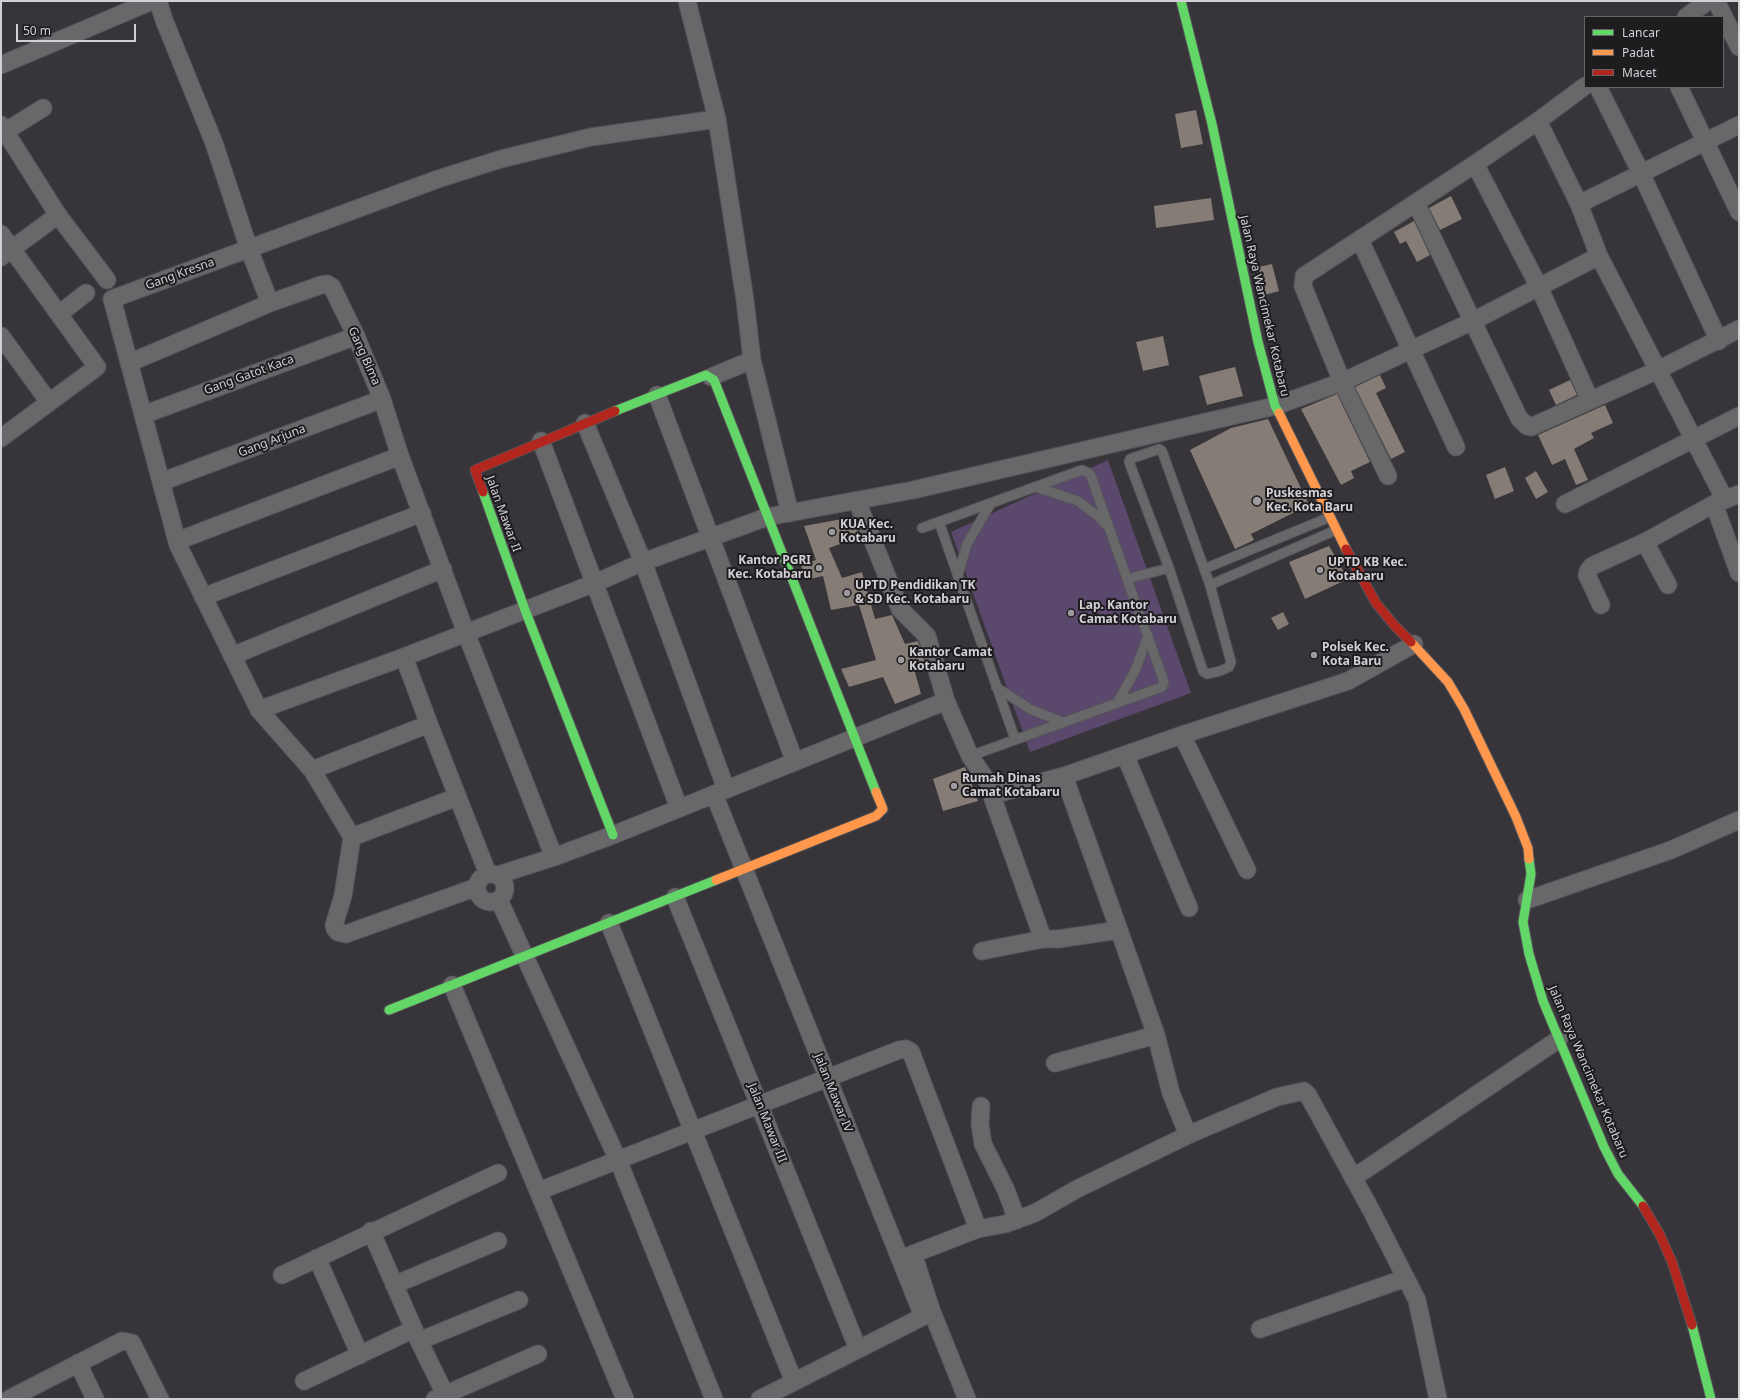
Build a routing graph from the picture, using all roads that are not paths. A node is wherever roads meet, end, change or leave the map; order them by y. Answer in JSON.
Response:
{"nodes":[{"id":1,"x":152,"y":1,"type":"edge"},
{"id":2,"x":158,"y":1,"type":"edge"},
{"id":3,"x":687,"y":1,"type":"edge"},
{"id":4,"x":1182,"y":1,"type":"edge"},
{"id":5,"x":1708,"y":1,"type":"edge"},
{"id":6,"x":1716,"y":1,"type":"edge"},
{"id":7,"x":1687,"y":16,"type":"edge"},
{"id":8,"x":1724,"y":16,"type":"edge"},
{"id":9,"x":1724,"y":17,"type":"edge"},
{"id":10,"x":1739,"y":46,"type":"edge"},
{"id":11,"x":1,"y":65,"type":"edge"},
{"id":12,"x":1584,"y":87,"type":"edge"},
{"id":13,"x":1598,"y":88,"type":"edge"},
{"id":14,"x":1679,"y":88,"type":"edge"},
{"id":15,"x":43,"y":108,"type":"dead end"},
{"id":16,"x":718,"y":119,"type":"junction"},
{"id":17,"x":1538,"y":121,"type":"junction"},
{"id":18,"x":1739,"y":125,"type":"edge"},
{"id":19,"x":2,"y":130,"type":"edge"},
{"id":20,"x":1705,"y":141,"type":"junction"},
{"id":21,"x":1475,"y":164,"type":"junction"},
{"id":22,"x":1641,"y":173,"type":"junction"},
{"id":23,"x":1416,"y":203,"type":"junction"},
{"id":24,"x":1579,"y":204,"type":"junction"},
{"id":25,"x":1739,"y":212,"type":"edge"},
{"id":26,"x":58,"y":215,"type":"junction"},
{"id":27,"x":1,"y":234,"type":"edge"},
{"id":28,"x":1360,"y":240,"type":"junction"},
{"id":29,"x":249,"y":249,"type":"junction"},
{"id":30,"x":6,"y":253,"type":"edge"},
{"id":31,"x":1599,"y":256,"type":"junction"},
{"id":32,"x":107,"y":280,"type":"dead end"},
{"id":33,"x":1539,"y":287,"type":"junction"},
{"id":34,"x":86,"y":293,"type":"dead end"},
{"id":35,"x":270,"y":303,"type":"junction"},
{"id":36,"x":59,"y":314,"type":"junction"},
{"id":37,"x":1473,"y":321,"type":"junction"},
{"id":38,"x":1739,"y":329,"type":"edge"},
{"id":39,"x":1,"y":336,"type":"edge"},
{"id":40,"x":356,"y":336,"type":"junction"},
{"id":41,"x":1718,"y":341,"type":"junction"},
{"id":42,"x":1409,"y":350,"type":"junction"},
{"id":43,"x":752,"y":360,"type":"junction"},
{"id":44,"x":129,"y":363,"type":"junction"},
{"id":45,"x":1658,"y":370,"type":"junction"},
{"id":46,"x":711,"y":377,"type":"junction"},
{"id":47,"x":1342,"y":382,"type":"junction"},
{"id":48,"x":657,"y":395,"type":"junction"},
{"id":49,"x":382,"y":399,"type":"junction"},
{"id":50,"x":1590,"y":400,"type":"junction"},
{"id":51,"x":50,"y":402,"type":"junction"},
{"id":52,"x":1275,"y":406,"type":"junction"},
{"id":53,"x":143,"y":414,"type":"junction"},
{"id":54,"x":1739,"y":416,"type":"edge"},
{"id":55,"x":585,"y":423,"type":"junction"},
{"id":56,"x":1,"y":437,"type":"edge"},
{"id":57,"x":1693,"y":439,"type":"junction"},
{"id":58,"x":541,"y":441,"type":"junction"},
{"id":59,"x":1456,"y":447,"type":"dead end"},
{"id":60,"x":400,"y":456,"type":"junction"},
{"id":61,"x":1388,"y":476,"type":"dead end"},
{"id":62,"x":161,"y":482,"type":"junction"},
{"id":63,"x":1036,"y":487,"type":"junction"},
{"id":64,"x":1726,"y":500,"type":"edge"},
{"id":65,"x":857,"y":501,"type":"junction"},
{"id":66,"x":991,"y":503,"type":"junction"},
{"id":67,"x":1565,"y":504,"type":"dead end"},
{"id":68,"x":422,"y":513,"type":"junction"},
{"id":69,"x":790,"y":513,"type":"junction"},
{"id":70,"x":767,"y":517,"type":"junction"},
{"id":71,"x":1330,"y":517,"type":"junction"},
{"id":72,"x":939,"y":522,"type":"junction"},
{"id":73,"x":922,"y":528,"type":"dead end"},
{"id":74,"x":1110,"y":529,"type":"junction"},
{"id":75,"x":1336,"y":530,"type":"junction"},
{"id":76,"x":711,"y":538,"type":"junction"},
{"id":77,"x":177,"y":541,"type":"junction"},
{"id":78,"x":1646,"y":542,"type":"junction"},
{"id":79,"x":643,"y":562,"type":"junction"},
{"id":80,"x":1169,"y":568,"type":"junction"},
{"id":81,"x":443,"y":569,"type":"junction"},
{"id":82,"x":1204,"y":569,"type":"junction"},
{"id":83,"x":1739,"y":572,"type":"edge"},
{"id":84,"x":958,"y":575,"type":"junction"},
{"id":85,"x":1127,"y":578,"type":"junction"},
{"id":86,"x":595,"y":583,"type":"junction"},
{"id":87,"x":1668,"y":584,"type":"dead end"},
{"id":88,"x":1210,"y":585,"type":"junction"},
{"id":89,"x":203,"y":597,"type":"junction"},
{"id":90,"x":1601,"y":605,"type":"dead end"},
{"id":91,"x":525,"y":610,"type":"junction"},
{"id":92,"x":466,"y":633,"type":"junction"},
{"id":93,"x":1148,"y":636,"type":"junction"},
{"id":94,"x":1414,"y":644,"type":"junction"},
{"id":95,"x":232,"y":656,"type":"junction"},
{"id":96,"x":404,"y":657,"type":"junction"},
{"id":97,"x":996,"y":687,"type":"junction"},
{"id":98,"x":946,"y":701,"type":"junction"},
{"id":99,"x":1117,"y":703,"type":"junction"},
{"id":100,"x":259,"y":710,"type":"junction"},
{"id":101,"x":1062,"y":722,"type":"junction"},
{"id":102,"x":429,"y":724,"type":"junction"},
{"id":103,"x":1182,"y":735,"type":"junction"},
{"id":104,"x":854,"y":738,"type":"junction"},
{"id":105,"x":1015,"y":739,"type":"junction"},
{"id":106,"x":1125,"y":755,"type":"junction"},
{"id":107,"x":970,"y":756,"type":"junction"},
{"id":108,"x":795,"y":762,"type":"junction"},
{"id":109,"x":312,"y":770,"type":"junction"},
{"id":110,"x":1064,"y":776,"type":"junction"},
{"id":111,"x":720,"y":791,"type":"junction"},
{"id":112,"x":996,"y":794,"type":"junction"},
{"id":113,"x":457,"y":797,"type":"junction"},
{"id":114,"x":680,"y":808,"type":"junction"},
{"id":115,"x":1739,"y":820,"type":"edge"},
{"id":116,"x":614,"y":835,"type":"junction"},
{"id":117,"x":352,"y":837,"type":"junction"},
{"id":118,"x":554,"y":857,"type":"junction"},
{"id":119,"x":744,"y":869,"type":"junction"},
{"id":120,"x":1247,"y":870,"type":"dead end"},
{"id":121,"x":493,"y":874,"type":"junction"},
{"id":122,"x":477,"y":887,"type":"junction"},
{"id":123,"x":675,"y":896,"type":"junction"},
{"id":124,"x":499,"y":900,"type":"junction"},
{"id":125,"x":1527,"y":900,"type":"junction"},
{"id":126,"x":1189,"y":908,"type":"dead end"},
{"id":127,"x":608,"y":923,"type":"junction"},
{"id":128,"x":1118,"y":930,"type":"junction"},
{"id":129,"x":1042,"y":939,"type":"junction"},
{"id":130,"x":982,"y":951,"type":"dead end"},
{"id":131,"x":524,"y":956,"type":"junction"},
{"id":132,"x":452,"y":985,"type":"junction"},
{"id":133,"x":389,"y":1010,"type":"dead end"},
{"id":134,"x":1156,"y":1034,"type":"junction"},
{"id":135,"x":1559,"y":1039,"type":"junction"},
{"id":136,"x":1055,"y":1063,"type":"dead end"},
{"id":137,"x":828,"y":1078,"type":"junction"},
{"id":138,"x":760,"y":1105,"type":"junction"},
{"id":139,"x":981,"y":1106,"type":"dead end"},
{"id":140,"x":693,"y":1131,"type":"junction"},
{"id":141,"x":1188,"y":1135,"type":"junction"},
{"id":142,"x":618,"y":1160,"type":"junction"},
{"id":143,"x":498,"y":1173,"type":"dead end"},
{"id":144,"x":1354,"y":1178,"type":"junction"},
{"id":145,"x":539,"y":1191,"type":"junction"},
{"id":146,"x":1017,"y":1220,"type":"junction"},
{"id":147,"x":978,"y":1229,"type":"junction"},
{"id":148,"x":371,"y":1232,"type":"junction"},
{"id":149,"x":498,"y":1241,"type":"dead end"},
{"id":150,"x":906,"y":1256,"type":"junction"},
{"id":151,"x":317,"y":1258,"type":"junction"},
{"id":152,"x":282,"y":1275,"type":"dead end"},
{"id":153,"x":1406,"y":1278,"type":"junction"},
{"id":154,"x":394,"y":1285,"type":"junction"},
{"id":155,"x":519,"y":1300,"type":"dead end"},
{"id":156,"x":928,"y":1314,"type":"junction"},
{"id":157,"x":1260,"y":1329,"type":"dead end"},
{"id":158,"x":416,"y":1335,"type":"junction"},
{"id":159,"x":858,"y":1349,"type":"junction"},
{"id":160,"x":538,"y":1354,"type":"dead end"},
{"id":161,"x":360,"y":1355,"type":"junction"},
{"id":162,"x":78,"y":1363,"type":"junction"},
{"id":163,"x":304,"y":1381,"type":"dead end"},
{"id":164,"x":794,"y":1382,"type":"junction"},
{"id":165,"x":28,"y":1394,"type":"edge"},
{"id":166,"x":440,"y":1397,"type":"edge"},
{"id":167,"x":9,"y":1399,"type":"edge"},
{"id":168,"x":96,"y":1399,"type":"edge"},
{"id":169,"x":160,"y":1399,"type":"edge"},
{"id":170,"x":625,"y":1399,"type":"edge"},
{"id":171,"x":714,"y":1399,"type":"edge"},
{"id":172,"x":760,"y":1399,"type":"edge"},
{"id":173,"x":967,"y":1399,"type":"edge"},
{"id":174,"x":1438,"y":1399,"type":"edge"},
{"id":175,"x":1711,"y":1399,"type":"edge"}],
"edges":[{"from":1,"to":11,"type":"street"},
{"from":2,"to":29,"type":"street"},
{"from":3,"to":16,"type":"street"},
{"from":4,"to":52,"type":"street","name":"Jalan Raya Wancimekar Kotabaru"},
{"from":5,"to":7,"type":"street"},
{"from":6,"to":8,"type":"street"},
{"from":9,"to":10,"type":"street"},
{"from":12,"to":17,"type":"street"},
{"from":13,"to":22,"type":"street"},
{"from":14,"to":20,"type":"street"},
{"from":15,"to":19,"type":"street"},
{"from":16,"to":29,"type":"street","name":"Gang Kresna"},
{"from":16,"to":43,"type":"street"},
{"from":17,"to":21,"type":"street"},
{"from":17,"to":24,"type":"street"},
{"from":18,"to":20,"type":"street"},
{"from":19,"to":26,"type":"street"},
{"from":20,"to":22,"type":"street"},
{"from":20,"to":25,"type":"street"},
{"from":21,"to":23,"type":"street"},
{"from":21,"to":33,"type":"street"},
{"from":22,"to":24,"type":"street"},
{"from":22,"to":41,"type":"street"},
{"from":23,"to":28,"type":"street"},
{"from":23,"to":37,"type":"street"},
{"from":24,"to":31,"type":"street"},
{"from":26,"to":30,"type":"street"},
{"from":26,"to":32,"type":"street"},
{"from":27,"to":30,"type":"street"},
{"from":28,"to":42,"type":"street"},
{"from":28,"to":47,"type":"street"},
{"from":29,"to":35,"type":"street"},
{"from":29,"to":44,"type":"street","name":"Gang Kresna"},
{"from":30,"to":36,"type":"street"},
{"from":31,"to":33,"type":"street"},
{"from":31,"to":45,"type":"street"},
{"from":33,"to":37,"type":"street"},
{"from":33,"to":50,"type":"street"},
{"from":34,"to":36,"type":"street"},
{"from":35,"to":40,"type":"street","name":"Gang Bima"},
{"from":35,"to":44,"type":"street","name":"Gang Bima"},
{"from":36,"to":51,"type":"street"},
{"from":37,"to":42,"type":"street"},
{"from":37,"to":50,"type":"street"},
{"from":38,"to":41,"type":"street"},
{"from":39,"to":51,"type":"street"},
{"from":40,"to":49,"type":"street","name":"Gang Bima"},
{"from":40,"to":53,"type":"street","name":"Gang Gatot Kaca"},
{"from":41,"to":45,"type":"street"},
{"from":42,"to":47,"type":"street"},
{"from":42,"to":59,"type":"street"},
{"from":43,"to":46,"type":"street"},
{"from":43,"to":69,"type":"street"},
{"from":44,"to":53,"type":"street"},
{"from":45,"to":50,"type":"street"},
{"from":45,"to":57,"type":"street"},
{"from":46,"to":48,"type":"street"},
{"from":46,"to":70,"type":"street"},
{"from":47,"to":52,"type":"street"},
{"from":47,"to":61,"type":"street"},
{"from":48,"to":55,"type":"street"},
{"from":48,"to":76,"type":"street"},
{"from":49,"to":60,"type":"street","name":"Gang Bima"},
{"from":49,"to":62,"type":"street","name":"Gang Arjuna"},
{"from":51,"to":56,"type":"street"},
{"from":52,"to":65,"type":"street"},
{"from":52,"to":71,"type":"street","name":"Jalan Raya Wancimekar Kotabaru"},
{"from":53,"to":62,"type":"street"},
{"from":54,"to":57,"type":"street"},
{"from":55,"to":58,"type":"street"},
{"from":55,"to":79,"type":"street","name":"Jalan Mawar IV"},
{"from":57,"to":64,"type":"street"},
{"from":57,"to":67,"type":"street"},
{"from":58,"to":86,"type":"street"},
{"from":58,"to":91,"type":"street","name":"Jalan Mawar II"},
{"from":60,"to":68,"type":"street","name":"Gang Bima"},
{"from":60,"to":77,"type":"street"},
{"from":62,"to":77,"type":"street"},
{"from":63,"to":66,"type":"lane"},
{"from":63,"to":74,"type":"lane"},
{"from":63,"to":74,"type":"lane"},
{"from":64,"to":78,"type":"street"},
{"from":64,"to":83,"type":"street"},
{"from":65,"to":69,"type":"street"},
{"from":65,"to":98,"type":"street"},
{"from":66,"to":72,"type":"lane"},
{"from":66,"to":84,"type":"lane"},
{"from":68,"to":81,"type":"street","name":"Gang Bima"},
{"from":68,"to":89,"type":"street"},
{"from":69,"to":70,"type":"street"},
{"from":70,"to":76,"type":"street"},
{"from":70,"to":104,"type":"street"},
{"from":71,"to":75,"type":"street","name":"Jalan Raya Wancimekar Kotabaru"},
{"from":71,"to":82,"type":"lane"},
{"from":72,"to":73,"type":"lane"},
{"from":72,"to":84,"type":"lane"},
{"from":74,"to":85,"type":"lane"},
{"from":75,"to":88,"type":"lane"},
{"from":75,"to":94,"type":"street","name":"Jalan Raya Wancimekar Kotabaru"},
{"from":76,"to":79,"type":"street"},
{"from":76,"to":108,"type":"street"},
{"from":77,"to":89,"type":"street"},
{"from":78,"to":87,"type":"street"},
{"from":78,"to":90,"type":"street"},
{"from":79,"to":86,"type":"street"},
{"from":79,"to":111,"type":"street","name":"Jalan Mawar IV"},
{"from":80,"to":82,"type":"lane"},
{"from":80,"to":85,"type":"lane"},
{"from":80,"to":88,"type":"lane"},
{"from":81,"to":92,"type":"street","name":"Gang Bima"},
{"from":81,"to":95,"type":"street"},
{"from":82,"to":88,"type":"lane"},
{"from":84,"to":97,"type":"lane"},
{"from":85,"to":93,"type":"lane"},
{"from":86,"to":91,"type":"street"},
{"from":86,"to":114,"type":"street"},
{"from":89,"to":95,"type":"street"},
{"from":91,"to":92,"type":"street"},
{"from":91,"to":116,"type":"street"},
{"from":92,"to":96,"type":"street"},
{"from":92,"to":118,"type":"street","name":"Gang Bima"},
{"from":93,"to":99,"type":"lane"},
{"from":93,"to":99,"type":"lane"},
{"from":94,"to":103,"type":"street"},
{"from":94,"to":125,"type":"street","name":"Jalan Raya Wancimekar Kotabaru"},
{"from":95,"to":100,"type":"street"},
{"from":96,"to":100,"type":"street"},
{"from":96,"to":102,"type":"street"},
{"from":97,"to":101,"type":"lane"},
{"from":97,"to":105,"type":"lane"},
{"from":98,"to":104,"type":"street"},
{"from":98,"to":107,"type":"street"},
{"from":99,"to":101,"type":"lane"},
{"from":100,"to":109,"type":"street"},
{"from":101,"to":105,"type":"lane"},
{"from":102,"to":109,"type":"street"},
{"from":102,"to":113,"type":"street"},
{"from":103,"to":106,"type":"street"},
{"from":103,"to":120,"type":"street"},
{"from":104,"to":108,"type":"street"},
{"from":104,"to":119,"type":"street"},
{"from":105,"to":107,"type":"lane"},
{"from":106,"to":110,"type":"street"},
{"from":106,"to":126,"type":"street"},
{"from":107,"to":112,"type":"street"},
{"from":108,"to":111,"type":"street"},
{"from":109,"to":117,"type":"street"},
{"from":110,"to":112,"type":"street"},
{"from":110,"to":128,"type":"street"},
{"from":111,"to":114,"type":"street"},
{"from":111,"to":119,"type":"street","name":"Jalan Mawar IV"},
{"from":112,"to":129,"type":"street"},
{"from":113,"to":117,"type":"street"},
{"from":113,"to":121,"type":"street"},
{"from":114,"to":116,"type":"street"},
{"from":115,"to":125,"type":"street"},
{"from":116,"to":118,"type":"street"},
{"from":117,"to":122,"type":"street"},
{"from":118,"to":121,"type":"street"},
{"from":119,"to":123,"type":"street"},
{"from":119,"to":137,"type":"street","name":"Jalan Mawar IV"},
{"from":121,"to":122,"type":"street"},
{"from":121,"to":124,"type":"street"},
{"from":122,"to":124,"type":"street"},
{"from":123,"to":127,"type":"street"},
{"from":123,"to":138,"type":"street","name":"Jalan Mawar III"},
{"from":124,"to":131,"type":"street"},
{"from":125,"to":135,"type":"street","name":"Jalan Raya Wancimekar Kotabaru"},
{"from":127,"to":131,"type":"street"},
{"from":127,"to":140,"type":"street"},
{"from":128,"to":129,"type":"street"},
{"from":128,"to":134,"type":"street"},
{"from":129,"to":130,"type":"street"},
{"from":131,"to":132,"type":"street"},
{"from":131,"to":142,"type":"street"},
{"from":132,"to":133,"type":"street"},
{"from":132,"to":145,"type":"street"},
{"from":134,"to":136,"type":"street"},
{"from":134,"to":141,"type":"street"},
{"from":135,"to":144,"type":"street"},
{"from":135,"to":175,"type":"street","name":"Jalan Raya Wancimekar Kotabaru"},
{"from":137,"to":138,"type":"street"},
{"from":137,"to":147,"type":"street"},
{"from":137,"to":150,"type":"street","name":"Jalan Mawar IV"},
{"from":138,"to":140,"type":"street"},
{"from":138,"to":159,"type":"street","name":"Jalan Mawar III"},
{"from":139,"to":146,"type":"street"},
{"from":140,"to":142,"type":"street"},
{"from":140,"to":164,"type":"street"},
{"from":141,"to":144,"type":"street"},
{"from":141,"to":146,"type":"street"},
{"from":142,"to":145,"type":"street"},
{"from":142,"to":171,"type":"street"},
{"from":143,"to":148,"type":"street"},
{"from":144,"to":153,"type":"street"},
{"from":145,"to":170,"type":"street"},
{"from":146,"to":147,"type":"street"},
{"from":147,"to":150,"type":"street"},
{"from":148,"to":151,"type":"street"},
{"from":148,"to":154,"type":"street"},
{"from":149,"to":154,"type":"street"},
{"from":150,"to":156,"type":"street","name":"Jalan Mawar IV"},
{"from":151,"to":152,"type":"street"},
{"from":151,"to":161,"type":"street"},
{"from":153,"to":157,"type":"street"},
{"from":153,"to":174,"type":"street"},
{"from":154,"to":158,"type":"street"},
{"from":155,"to":158,"type":"street"},
{"from":156,"to":159,"type":"street"},
{"from":156,"to":173,"type":"street","name":"Jalan Mawar IV"},
{"from":158,"to":161,"type":"street"},
{"from":158,"to":166,"type":"street"},
{"from":159,"to":164,"type":"street"},
{"from":160,"to":166,"type":"street"},
{"from":161,"to":163,"type":"street"},
{"from":162,"to":165,"type":"street"},
{"from":162,"to":168,"type":"street"},
{"from":162,"to":169,"type":"street"},
{"from":164,"to":172,"type":"street"},
{"from":165,"to":167,"type":"street"}]}
